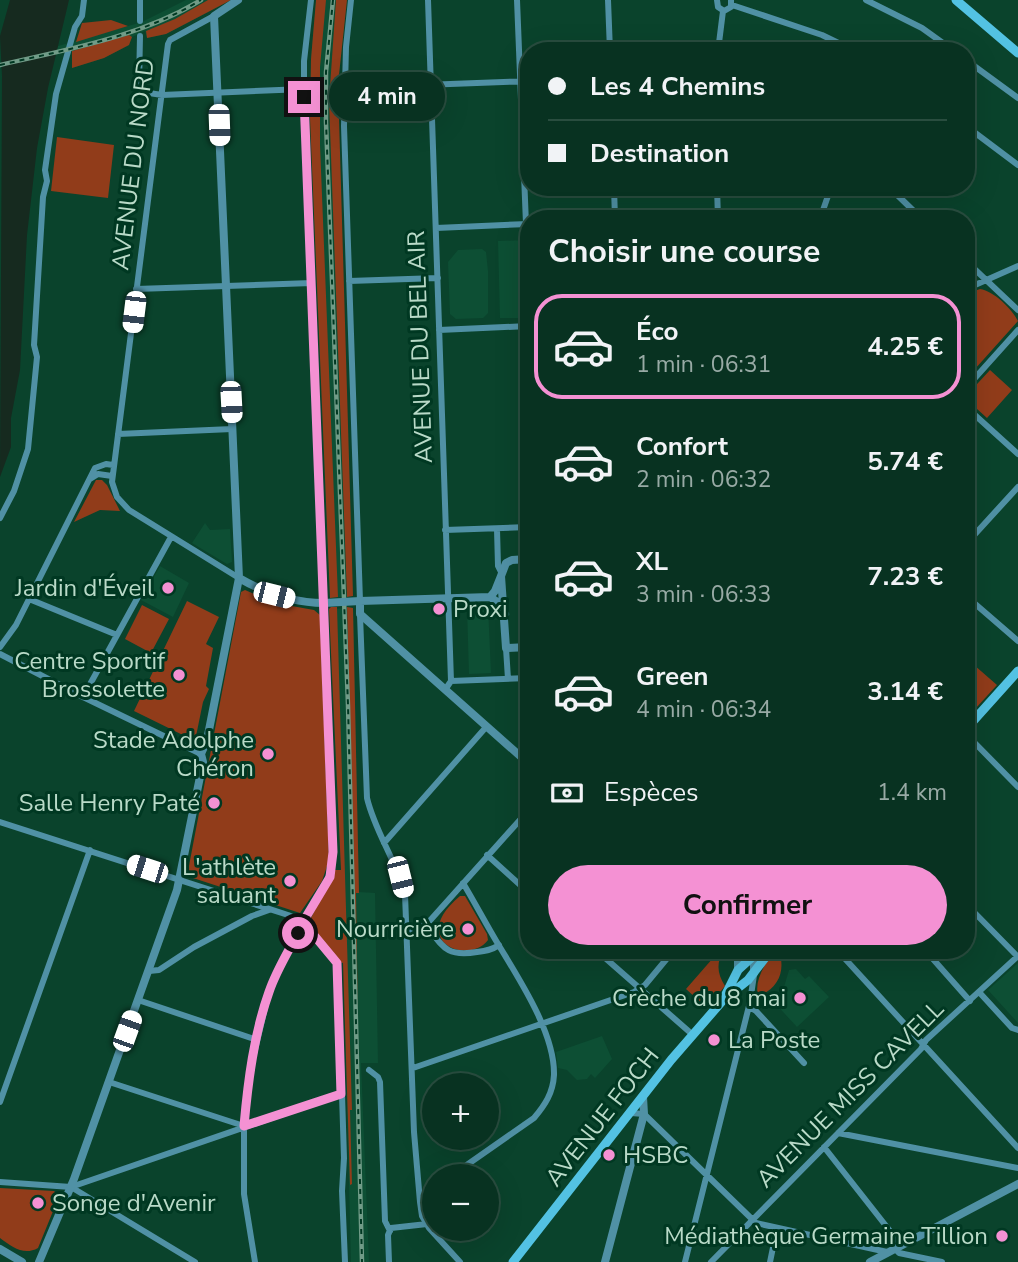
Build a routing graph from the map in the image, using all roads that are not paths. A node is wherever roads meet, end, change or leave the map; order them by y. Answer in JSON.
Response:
{"nodes":[{"id":1,"x":84,"y":0,"type":"edge"},
{"id":2,"x":140,"y":0,"type":"edge"},
{"id":3,"x":239,"y":0,"type":"edge"},
{"id":4,"x":311,"y":0,"type":"edge"},
{"id":5,"x":351,"y":0,"type":"edge"},
{"id":6,"x":428,"y":0,"type":"edge"},
{"id":7,"x":517,"y":0,"type":"edge"},
{"id":8,"x":608,"y":0,"type":"edge"},
{"id":9,"x":715,"y":0,"type":"edge"},
{"id":10,"x":866,"y":0,"type":"edge"},
{"id":11,"x":956,"y":0,"type":"edge"},
{"id":12,"x":731,"y":2,"type":"edge"},
{"id":13,"x":967,"y":4,"type":"edge"},
{"id":14,"x":723,"y":10,"type":"junction"},
{"id":15,"x":214,"y":16,"type":"junction"},
{"id":16,"x":140,"y":20,"type":"dead end"},
{"id":17,"x":140,"y":36,"type":"dead end"},
{"id":18,"x":521,"y":42,"type":"edge"},
{"id":19,"x":610,"y":42,"type":"edge"},
{"id":20,"x":719,"y":42,"type":"edge"},
{"id":21,"x":836,"y":42,"type":"edge"},
{"id":22,"x":942,"y":42,"type":"edge"},
{"id":23,"x":1018,"y":52,"type":"edge"},
{"id":24,"x":975,"y":67,"type":"edge"},
{"id":25,"x":520,"y":81,"type":"edge"},
{"id":26,"x":431,"y":85,"type":"junction"},
{"id":27,"x":344,"y":88,"type":"junction"},
{"id":28,"x":304,"y":89,"type":"junction"},
{"id":29,"x":217,"y":93,"type":"junction"},
{"id":30,"x":162,"y":95,"type":"junction"},
{"id":31,"x":1018,"y":98,"type":"edge"},
{"id":32,"x":975,"y":133,"type":"edge"},
{"id":33,"x":1018,"y":164,"type":"edge"},
{"id":34,"x":899,"y":196,"type":"edge"},
{"id":35,"x":913,"y":210,"type":"edge"},
{"id":36,"x":520,"y":224,"type":"edge"},
{"id":37,"x":436,"y":228,"type":"junction"},
{"id":38,"x":1018,"y":266,"type":"edge"},
{"id":39,"x":975,"y":270,"type":"edge"},
{"id":40,"x":438,"y":278,"type":"junction"},
{"id":41,"x":986,"y":280,"type":"junction"},
{"id":42,"x":349,"y":281,"type":"junction"},
{"id":43,"x":312,"y":283,"type":"junction"},
{"id":44,"x":975,"y":285,"type":"edge"},
{"id":45,"x":226,"y":286,"type":"junction"},
{"id":46,"x":136,"y":289,"type":"junction"},
{"id":47,"x":1018,"y":310,"type":"edge"},
{"id":48,"x":520,"y":326,"type":"edge"},
{"id":49,"x":439,"y":330,"type":"junction"},
{"id":50,"x":1018,"y":330,"type":"edge"},
{"id":51,"x":975,"y":378,"type":"edge"},
{"id":52,"x":975,"y":415,"type":"edge"},
{"id":53,"x":232,"y":429,"type":"junction"},
{"id":54,"x":118,"y":434,"type":"junction"},
{"id":55,"x":1018,"y":454,"type":"edge"},
{"id":56,"x":113,"y":465,"type":"junction"},
{"id":57,"x":112,"y":476,"type":"junction"},
{"id":58,"x":88,"y":480,"type":"junction"},
{"id":59,"x":1018,"y":487,"type":"edge"},
{"id":60,"x":0,"y":518,"type":"edge"},
{"id":61,"x":520,"y":528,"type":"edge"},
{"id":62,"x":497,"y":529,"type":"junction"},
{"id":63,"x":445,"y":530,"type":"junction"},
{"id":64,"x":975,"y":534,"type":"edge"},
{"id":65,"x":171,"y":537,"type":"junction"},
{"id":66,"x":520,"y":560,"type":"edge"},
{"id":67,"x":501,"y":574,"type":"junction"},
{"id":68,"x":239,"y":578,"type":"junction"},
{"id":69,"x":490,"y":597,"type":"junction"},
{"id":70,"x":448,"y":598,"type":"junction"},
{"id":71,"x":29,"y":599,"type":"junction"},
{"id":72,"x":360,"y":601,"type":"junction"},
{"id":73,"x":324,"y":603,"type":"junction"},
{"id":74,"x":975,"y":604,"type":"edge"},
{"id":75,"x":360,"y":614,"type":"junction"},
{"id":76,"x":505,"y":614,"type":"junction"},
{"id":77,"x":117,"y":635,"type":"junction"},
{"id":78,"x":1018,"y":641,"type":"edge"},
{"id":79,"x":0,"y":647,"type":"edge"},
{"id":80,"x":520,"y":647,"type":"edge"},
{"id":81,"x":506,"y":648,"type":"junction"},
{"id":82,"x":0,"y":654,"type":"edge"},
{"id":83,"x":1018,"y":671,"type":"edge"},
{"id":84,"x":520,"y":678,"type":"edge"},
{"id":85,"x":508,"y":679,"type":"junction"},
{"id":86,"x":451,"y":681,"type":"junction"},
{"id":87,"x":445,"y":691,"type":"junction"},
{"id":88,"x":83,"y":697,"type":"junction"},
{"id":89,"x":975,"y":721,"type":"edge"},
{"id":90,"x":487,"y":726,"type":"junction"},
{"id":91,"x":975,"y":741,"type":"edge"},
{"id":92,"x":201,"y":754,"type":"junction"},
{"id":93,"x":520,"y":756,"type":"edge"},
{"id":94,"x":1018,"y":787,"type":"edge"},
{"id":95,"x":520,"y":820,"type":"edge"},
{"id":96,"x":0,"y":822,"type":"edge"},
{"id":97,"x":384,"y":843,"type":"junction"},
{"id":98,"x":90,"y":850,"type":"junction"},
{"id":99,"x":487,"y":855,"type":"junction"},
{"id":100,"x":180,"y":880,"type":"junction"},
{"id":101,"x":463,"y":883,"type":"junction"},
{"id":102,"x":520,"y":885,"type":"edge"},
{"id":103,"x":271,"y":910,"type":"junction"},
{"id":104,"x":975,"y":913,"type":"edge"},
{"id":105,"x":303,"y":922,"type":"junction"},
{"id":106,"x":426,"y":925,"type":"junction"},
{"id":107,"x":407,"y":932,"type":"junction"},
{"id":108,"x":499,"y":945,"type":"junction"},
{"id":109,"x":1018,"y":957,"type":"edge"},
{"id":110,"x":606,"y":959,"type":"edge"},
{"id":111,"x":666,"y":959,"type":"edge"},
{"id":112,"x":737,"y":959,"type":"edge"},
{"id":113,"x":744,"y":959,"type":"edge"},
{"id":114,"x":750,"y":959,"type":"edge"},
{"id":115,"x":764,"y":959,"type":"edge"},
{"id":116,"x":845,"y":959,"type":"edge"},
{"id":117,"x":933,"y":959,"type":"edge"},
{"id":118,"x":149,"y":971,"type":"junction"},
{"id":119,"x":736,"y":973,"type":"junction"},
{"id":120,"x":754,"y":973,"type":"junction"},
{"id":121,"x":741,"y":986,"type":"junction"},
{"id":122,"x":639,"y":990,"type":"junction"},
{"id":123,"x":979,"y":992,"type":"junction"},
{"id":124,"x":724,"y":999,"type":"junction"},
{"id":125,"x":138,"y":1000,"type":"junction"},
{"id":126,"x":970,"y":1001,"type":"junction"},
{"id":127,"x":750,"y":1004,"type":"junction"},
{"id":128,"x":541,"y":1025,"type":"junction"},
{"id":129,"x":1018,"y":1030,"type":"edge"},
{"id":130,"x":693,"y":1035,"type":"junction"},
{"id":131,"x":257,"y":1040,"type":"junction"},
{"id":132,"x":923,"y":1045,"type":"junction"},
{"id":133,"x":804,"y":1063,"type":"dead end"},
{"id":134,"x":413,"y":1068,"type":"junction"},
{"id":135,"x":369,"y":1070,"type":"dead end"},
{"id":136,"x":109,"y":1082,"type":"junction"},
{"id":137,"x":341,"y":1094,"type":"junction"},
{"id":138,"x":643,"y":1097,"type":"junction"},
{"id":139,"x":0,"y":1102,"type":"edge"},
{"id":140,"x":631,"y":1113,"type":"junction"},
{"id":141,"x":644,"y":1114,"type":"junction"},
{"id":142,"x":228,"y":1122,"type":"junction"},
{"id":143,"x":244,"y":1126,"type":"junction"},
{"id":144,"x":230,"y":1132,"type":"junction"},
{"id":145,"x":838,"y":1133,"type":"junction"},
{"id":146,"x":824,"y":1147,"type":"junction"},
{"id":147,"x":1018,"y":1148,"type":"edge"},
{"id":148,"x":469,"y":1164,"type":"edge"},
{"id":149,"x":1018,"y":1168,"type":"edge"},
{"id":150,"x":708,"y":1176,"type":"junction"},
{"id":151,"x":0,"y":1182,"type":"edge"},
{"id":152,"x":1018,"y":1184,"type":"edge"},
{"id":153,"x":71,"y":1187,"type":"junction"},
{"id":154,"x":419,"y":1197,"type":"junction"},
{"id":155,"x":422,"y":1198,"type":"edge"},
{"id":156,"x":422,"y":1216,"type":"edge"},
{"id":157,"x":752,"y":1220,"type":"junction"},
{"id":158,"x":422,"y":1226,"type":"edge"},
{"id":159,"x":392,"y":1228,"type":"junction"},
{"id":160,"x":777,"y":1228,"type":"junction"},
{"id":161,"x":442,"y":1241,"type":"edge"},
{"id":162,"x":0,"y":1249,"type":"edge"},
{"id":163,"x":895,"y":1249,"type":"junction"},
{"id":164,"x":517,"y":1261,"type":"edge"},
{"id":165,"x":22,"y":1262,"type":"edge"},
{"id":166,"x":39,"y":1262,"type":"edge"},
{"id":167,"x":195,"y":1262,"type":"edge"},
{"id":168,"x":255,"y":1262,"type":"edge"},
{"id":169,"x":345,"y":1262,"type":"edge"},
{"id":170,"x":389,"y":1262,"type":"edge"},
{"id":171,"x":460,"y":1262,"type":"edge"},
{"id":172,"x":605,"y":1262,"type":"edge"},
{"id":173,"x":685,"y":1262,"type":"edge"},
{"id":174,"x":711,"y":1262,"type":"edge"},
{"id":175,"x":770,"y":1262,"type":"edge"},
{"id":176,"x":870,"y":1262,"type":"edge"},
{"id":177,"x":942,"y":1262,"type":"edge"}],
"edges":[{"from":1,"to":60,"type":"street"},
{"from":2,"to":16,"type":"street"},
{"from":3,"to":15,"type":"street","name":"AVENUE DU NORD"},
{"from":4,"to":28,"type":"street"},
{"from":5,"to":27,"type":"street"},
{"from":6,"to":26,"type":"street","name":"AVENUE DU BEL AIR"},
{"from":7,"to":18,"type":"street"},
{"from":8,"to":19,"type":"street"},
{"from":9,"to":14,"type":"street"},
{"from":10,"to":22,"type":"street"},
{"from":11,"to":13,"type":"main road"},
{"from":12,"to":14,"type":"street"},
{"from":12,"to":21,"type":"street"},
{"from":13,"to":23,"type":"main road"},
{"from":14,"to":20,"type":"street"},
{"from":15,"to":29,"type":"street"},
{"from":15,"to":30,"type":"street","name":"AVENUE DU NORD"},
{"from":17,"to":30,"type":"street"},
{"from":24,"to":31,"type":"street"},
{"from":25,"to":26,"type":"street"},
{"from":26,"to":27,"type":"street"},
{"from":26,"to":37,"type":"street","name":"AVENUE DU BEL AIR"},
{"from":27,"to":42,"type":"street"},
{"from":28,"to":29,"type":"street"},
{"from":28,"to":43,"type":"street"},
{"from":29,"to":30,"type":"street"},
{"from":29,"to":45,"type":"street"},
{"from":30,"to":46,"type":"street","name":"AVENUE DU NORD"},
{"from":32,"to":33,"type":"street"},
{"from":34,"to":35,"type":"street"},
{"from":36,"to":37,"type":"street"},
{"from":37,"to":40,"type":"street","name":"AVENUE DU BEL AIR"},
{"from":38,"to":41,"type":"street"},
{"from":39,"to":41,"type":"street"},
{"from":40,"to":42,"type":"street"},
{"from":40,"to":49,"type":"street","name":"AVENUE DU BEL AIR"},
{"from":41,"to":44,"type":"street"},
{"from":41,"to":47,"type":"street"},
{"from":42,"to":72,"type":"street"},
{"from":43,"to":45,"type":"street"},
{"from":43,"to":73,"type":"street"},
{"from":45,"to":46,"type":"street"},
{"from":45,"to":53,"type":"street"},
{"from":46,"to":54,"type":"street","name":"AVENUE DU NORD"},
{"from":48,"to":49,"type":"street"},
{"from":49,"to":63,"type":"street","name":"AVENUE DU BEL AIR"},
{"from":50,"to":51,"type":"street"},
{"from":52,"to":55,"type":"street"},
{"from":53,"to":54,"type":"street"},
{"from":53,"to":68,"type":"street"},
{"from":54,"to":56,"type":"street","name":"AVENUE DU NORD"},
{"from":56,"to":57,"type":"street","name":"AVENUE DU NORD"},
{"from":56,"to":58,"type":"street"},
{"from":57,"to":58,"type":"street"},
{"from":57,"to":65,"type":"street"},
{"from":58,"to":71,"type":"street"},
{"from":59,"to":64,"type":"street"},
{"from":61,"to":62,"type":"street"},
{"from":62,"to":63,"type":"street"},
{"from":62,"to":67,"type":"street"},
{"from":63,"to":70,"type":"street","name":"AVENUE DU BEL AIR"},
{"from":65,"to":68,"type":"street"},
{"from":65,"to":77,"type":"street"},
{"from":66,"to":67,"type":"street"},
{"from":67,"to":69,"type":"street"},
{"from":67,"to":76,"type":"street"},
{"from":68,"to":73,"type":"street"},
{"from":68,"to":92,"type":"street"},
{"from":69,"to":70,"type":"street"},
{"from":69,"to":76,"type":"street"},
{"from":70,"to":72,"type":"street"},
{"from":70,"to":86,"type":"street","name":"AVENUE DU BEL AIR"},
{"from":71,"to":77,"type":"street"},
{"from":71,"to":79,"type":"street"},
{"from":72,"to":73,"type":"street","bridge":true},
{"from":72,"to":75,"type":"street"},
{"from":73,"to":105,"type":"street"},
{"from":74,"to":78,"type":"street"},
{"from":75,"to":87,"type":"street"},
{"from":75,"to":97,"type":"street"},
{"from":76,"to":81,"type":"street"},
{"from":77,"to":88,"type":"street"},
{"from":80,"to":81,"type":"street"},
{"from":81,"to":85,"type":"street"},
{"from":82,"to":88,"type":"street"},
{"from":83,"to":89,"type":"main road"},
{"from":84,"to":85,"type":"street"},
{"from":85,"to":86,"type":"street"},
{"from":86,"to":87,"type":"street"},
{"from":87,"to":90,"type":"street"},
{"from":88,"to":92,"type":"street"},
{"from":90,"to":93,"type":"street"},
{"from":90,"to":97,"type":"street"},
{"from":91,"to":94,"type":"street"},
{"from":92,"to":100,"type":"street"},
{"from":95,"to":99,"type":"street"},
{"from":96,"to":98,"type":"street"},
{"from":97,"to":107,"type":"street"},
{"from":98,"to":100,"type":"street"},
{"from":98,"to":139,"type":"street"},
{"from":99,"to":101,"type":"street"},
{"from":99,"to":102,"type":"street"},
{"from":100,"to":103,"type":"street"},
{"from":100,"to":118,"type":"street"},
{"from":101,"to":106,"type":"street"},
{"from":101,"to":108,"type":"street"},
{"from":103,"to":105,"type":"street"},
{"from":103,"to":118,"type":"street"},
{"from":104,"to":109,"type":"street"},
{"from":105,"to":131,"type":"street"},
{"from":105,"to":137,"type":"street"},
{"from":106,"to":107,"type":"street"},
{"from":106,"to":108,"type":"street"},
{"from":107,"to":134,"type":"street"},
{"from":108,"to":128,"type":"street"},
{"from":109,"to":123,"type":"street","name":"AVENUE MISS CAVELL"},
{"from":110,"to":122,"type":"street"},
{"from":111,"to":122,"type":"street"},
{"from":112,"to":119,"type":"street"},
{"from":113,"to":119,"type":"main road","name":"AVENUE FOCH"},
{"from":114,"to":120,"type":"street"},
{"from":115,"to":120,"type":"main road","name":"AVENUE FOCH"},
{"from":116,"to":132,"type":"street"},
{"from":117,"to":126,"type":"street"},
{"from":118,"to":125,"type":"street"},
{"from":119,"to":121,"type":"street"},
{"from":119,"to":124,"type":"main road","name":"AVENUE FOCH"},
{"from":120,"to":121,"type":"main road","name":"AVENUE FOCH"},
{"from":120,"to":127,"type":"street"},
{"from":121,"to":124,"type":"main road","name":"AVENUE FOCH"},
{"from":121,"to":127,"type":"street"},
{"from":122,"to":128,"type":"street"},
{"from":122,"to":130,"type":"street"},
{"from":123,"to":126,"type":"street","name":"AVENUE MISS CAVELL"},
{"from":123,"to":129,"type":"street"},
{"from":124,"to":130,"type":"main road","name":"AVENUE FOCH"},
{"from":125,"to":131,"type":"street"},
{"from":125,"to":136,"type":"street"},
{"from":126,"to":132,"type":"street","name":"AVENUE MISS CAVELL"},
{"from":127,"to":133,"type":"street"},
{"from":127,"to":150,"type":"street"},
{"from":128,"to":134,"type":"street"},
{"from":128,"to":148,"type":"street"},
{"from":130,"to":138,"type":"main road","name":"AVENUE FOCH"},
{"from":131,"to":143,"type":"street"},
{"from":132,"to":145,"type":"street","name":"AVENUE MISS CAVELL"},
{"from":132,"to":147,"type":"street"},
{"from":134,"to":154,"type":"street"},
{"from":135,"to":159,"type":"street"},
{"from":136,"to":142,"type":"street"},
{"from":136,"to":153,"type":"street"},
{"from":137,"to":143,"type":"street"},
{"from":137,"to":169,"type":"street"},
{"from":138,"to":140,"type":"main road","name":"AVENUE FOCH"},
{"from":138,"to":141,"type":"street"},
{"from":140,"to":141,"type":"street"},
{"from":140,"to":164,"type":"main road","name":"AVENUE FOCH"},
{"from":141,"to":150,"type":"street"},
{"from":141,"to":172,"type":"street"},
{"from":142,"to":143,"type":"street"},
{"from":142,"to":144,"type":"street"},
{"from":143,"to":144,"type":"street"},
{"from":143,"to":168,"type":"street"},
{"from":144,"to":153,"type":"street"},
{"from":145,"to":146,"type":"street","name":"AVENUE MISS CAVELL"},
{"from":145,"to":149,"type":"street"},
{"from":146,"to":157,"type":"street","name":"AVENUE MISS CAVELL"},
{"from":146,"to":163,"type":"street"},
{"from":150,"to":157,"type":"street"},
{"from":150,"to":173,"type":"street"},
{"from":151,"to":153,"type":"street"},
{"from":152,"to":163,"type":"street"},
{"from":153,"to":166,"type":"street"},
{"from":153,"to":167,"type":"street"},
{"from":154,"to":155,"type":"street"},
{"from":154,"to":156,"type":"street"},
{"from":157,"to":160,"type":"street"},
{"from":157,"to":174,"type":"street","name":"AVENUE MISS CAVELL"},
{"from":158,"to":159,"type":"street"},
{"from":159,"to":170,"type":"street"},
{"from":160,"to":163,"type":"street"},
{"from":160,"to":175,"type":"street"},
{"from":161,"to":171,"type":"street"},
{"from":162,"to":165,"type":"street"},
{"from":163,"to":176,"type":"street"},
{"from":163,"to":177,"type":"street"}]}
